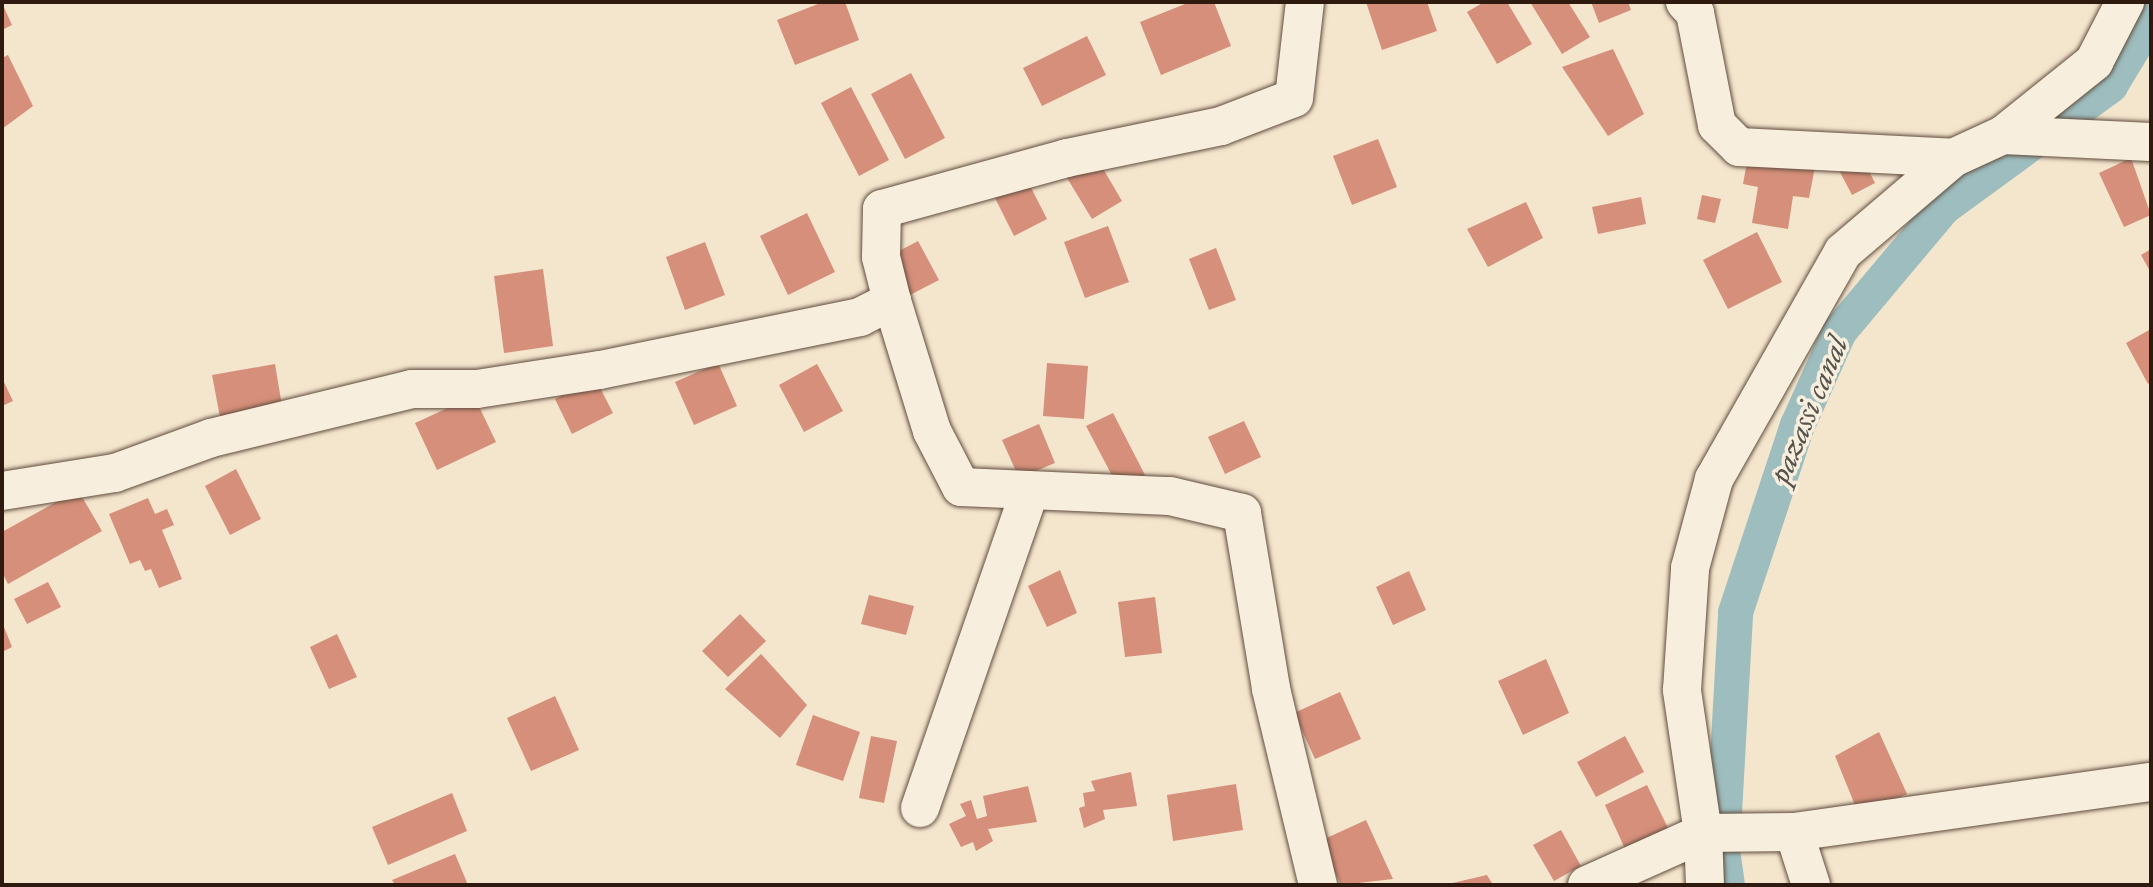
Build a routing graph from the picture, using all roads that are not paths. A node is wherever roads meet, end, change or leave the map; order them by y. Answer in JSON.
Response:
{"nodes":[{"id":1,"x":1305,"y":2,"type":"edge"},
{"id":2,"x":1685,"y":2,"type":"edge"},
{"id":3,"x":2125,"y":2,"type":"edge"},
{"id":4,"x":2005,"y":134,"type":"junction"},
{"id":5,"x":2150,"y":142,"type":"edge"},
{"id":6,"x":1953,"y":158,"type":"junction"},
{"id":7,"x":892,"y":300,"type":"junction"},
{"id":8,"x":1030,"y":490,"type":"junction"},
{"id":9,"x":2,"y":491,"type":"edge"},
{"id":10,"x":2151,"y":782,"type":"edge"},
{"id":11,"x":920,"y":808,"type":"dead end"},
{"id":12,"x":1794,"y":832,"type":"junction"},
{"id":13,"x":1704,"y":833,"type":"junction"},
{"id":14,"x":1318,"y":885,"type":"edge"},
{"id":15,"x":1587,"y":885,"type":"edge"},
{"id":16,"x":1704,"y":885,"type":"edge"},
{"id":17,"x":1811,"y":885,"type":"edge"}],
"edges":[{"from":1,"to":7,"type":"street"},
{"from":2,"to":6,"type":"street"},
{"from":3,"to":4,"type":"street"},
{"from":4,"to":5,"type":"street"},
{"from":4,"to":6,"type":"street"},
{"from":6,"to":13,"type":"street"},
{"from":7,"to":8,"type":"street"},
{"from":7,"to":9,"type":"street"},
{"from":8,"to":11,"type":"street"},
{"from":8,"to":14,"type":"street"},
{"from":10,"to":12,"type":"street"},
{"from":12,"to":13,"type":"street"},
{"from":12,"to":17,"type":"street"},
{"from":13,"to":15,"type":"street"},
{"from":13,"to":16,"type":"street"}]}
